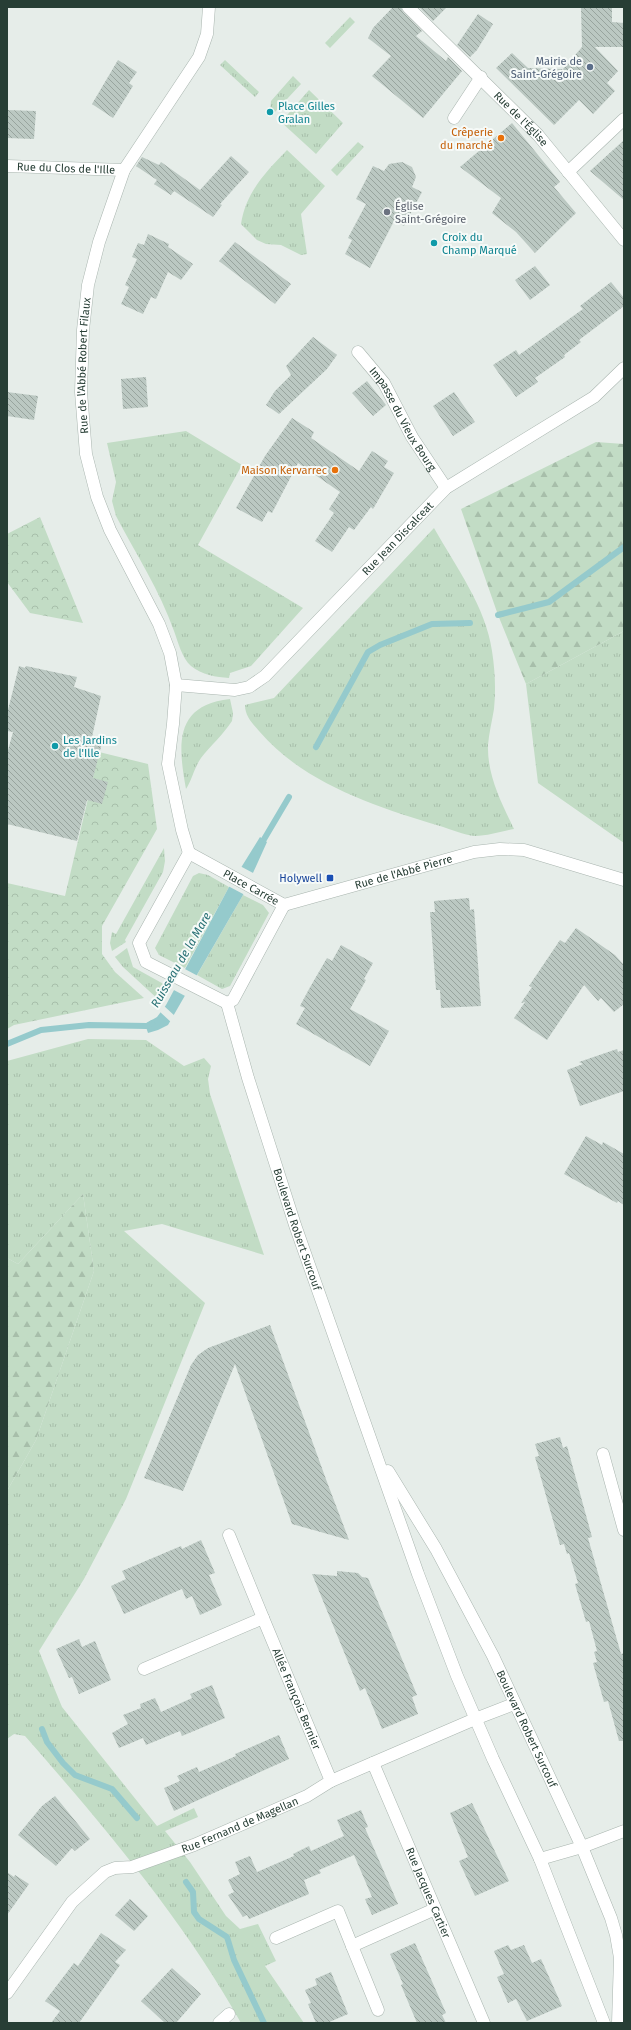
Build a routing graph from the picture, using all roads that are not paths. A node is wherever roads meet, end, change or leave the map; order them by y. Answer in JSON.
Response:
{"nodes":[{"id":1,"x":208,"y":7,"type":"edge"},
{"id":2,"x":408,"y":7,"type":"edge"},
{"id":3,"x":481,"y":77,"type":"junction"},
{"id":4,"x":454,"y":118,"type":"dead end"},
{"id":5,"x":624,"y":119,"type":"edge"},
{"id":6,"x":7,"y":166,"type":"edge"},
{"id":7,"x":124,"y":170,"type":"junction"},
{"id":8,"x":568,"y":172,"type":"junction"},
{"id":9,"x":624,"y":240,"type":"edge"},
{"id":10,"x":358,"y":352,"type":"dead end"},
{"id":11,"x":624,"y":368,"type":"edge"},
{"id":12,"x":446,"y":488,"type":"junction"},
{"id":13,"x":176,"y":685,"type":"junction"},
{"id":14,"x":189,"y":853,"type":"junction"},
{"id":15,"x":624,"y":880,"type":"edge"},
{"id":16,"x":284,"y":905,"type":"junction"},
{"id":17,"x":227,"y":1003,"type":"junction"},
{"id":18,"x":377,"y":1453,"type":"junction"},
{"id":19,"x":603,"y":1454,"type":"dead end"},
{"id":20,"x":624,"y":1530,"type":"edge"},
{"id":21,"x":229,"y":1535,"type":"dead end"},
{"id":22,"x":263,"y":1618,"type":"junction"},
{"id":23,"x":144,"y":1670,"type":"dead end"},
{"id":24,"x":514,"y":1704,"type":"junction"},
{"id":25,"x":475,"y":1718,"type":"junction"},
{"id":26,"x":373,"y":1763,"type":"junction"},
{"id":27,"x":331,"y":1781,"type":"junction"},
{"id":28,"x":624,"y":1831,"type":"edge"},
{"id":29,"x":582,"y":1847,"type":"junction"},
{"id":30,"x":540,"y":1859,"type":"junction"},
{"id":31,"x":435,"y":1909,"type":"junction"},
{"id":32,"x":276,"y":1938,"type":"dead end"},
{"id":33,"x":352,"y":1946,"type":"junction"},
{"id":34,"x":7,"y":1993,"type":"edge"},
{"id":35,"x":378,"y":2010,"type":"dead end"},
{"id":36,"x":229,"y":2014,"type":"dead end"},
{"id":37,"x":219,"y":2023,"type":"edge"},
{"id":38,"x":484,"y":2023,"type":"edge"},
{"id":39,"x":604,"y":2023,"type":"edge"},
{"id":40,"x":618,"y":2023,"type":"edge"}],
"edges":[{"from":1,"to":7,"type":"street","name":"Rue de l'Abbé Robert Filaux"},
{"from":2,"to":3,"type":"street","name":"Rue de l'Église"},
{"from":3,"to":4,"type":"street"},
{"from":3,"to":8,"type":"street","name":"Rue de l'Église"},
{"from":5,"to":8,"type":"street"},
{"from":6,"to":7,"type":"street","name":"Rue du Clos de l'Ille"},
{"from":7,"to":13,"type":"street","name":"Rue de l'Abbé Robert Filaux"},
{"from":8,"to":9,"type":"street","name":"Rue de l'Église"},
{"from":10,"to":12,"type":"street","name":"Impasse du Vieux Bourg"},
{"from":11,"to":12,"type":"street","name":"Rue Jean Discalceat"},
{"from":12,"to":13,"type":"street","name":"Rue Jean Discalceat"},
{"from":13,"to":14,"type":"street","name":"Rue de l'Abbé Robert Filaux"},
{"from":14,"to":16,"type":"street","name":"Place Carrée"},
{"from":14,"to":17,"type":"street"},
{"from":15,"to":16,"type":"street","name":"Rue de l'Abbé Pierre"},
{"from":16,"to":17,"type":"street","name":"Place Carrée"},
{"from":17,"to":18,"type":"street","name":"Boulevard Robert Surcouf"},
{"from":18,"to":24,"type":"street","name":"Boulevard Robert Surcouf"},
{"from":18,"to":25,"type":"street","name":"Boulevard Robert Surcouf"},
{"from":19,"to":20,"type":"street"},
{"from":21,"to":22,"type":"street","name":"Allée François Bernier"},
{"from":22,"to":23,"type":"street"},
{"from":22,"to":27,"type":"street","name":"Allée François Bernier"},
{"from":24,"to":25,"type":"street","name":"Rue Fernand de Magellan"},
{"from":24,"to":29,"type":"street","name":"Boulevard Robert Surcouf"},
{"from":25,"to":26,"type":"street","name":"Rue Fernand de Magellan"},
{"from":25,"to":30,"type":"street","name":"Boulevard Robert Surcouf"},
{"from":26,"to":27,"type":"street","name":"Rue Fernand de Magellan"},
{"from":26,"to":31,"type":"street","name":"Rue Jacques Cartier"},
{"from":27,"to":34,"type":"street","name":"Rue Fernand de Magellan"},
{"from":28,"to":29,"type":"street"},
{"from":29,"to":30,"type":"street"},
{"from":29,"to":40,"type":"street","name":"Boulevard Robert Surcouf"},
{"from":30,"to":39,"type":"street","name":"Boulevard Robert Surcouf"},
{"from":31,"to":33,"type":"street"},
{"from":31,"to":38,"type":"street","name":"Rue Jacques Cartier"},
{"from":32,"to":33,"type":"street"},
{"from":33,"to":35,"type":"street"},
{"from":36,"to":37,"type":"street"}]}
